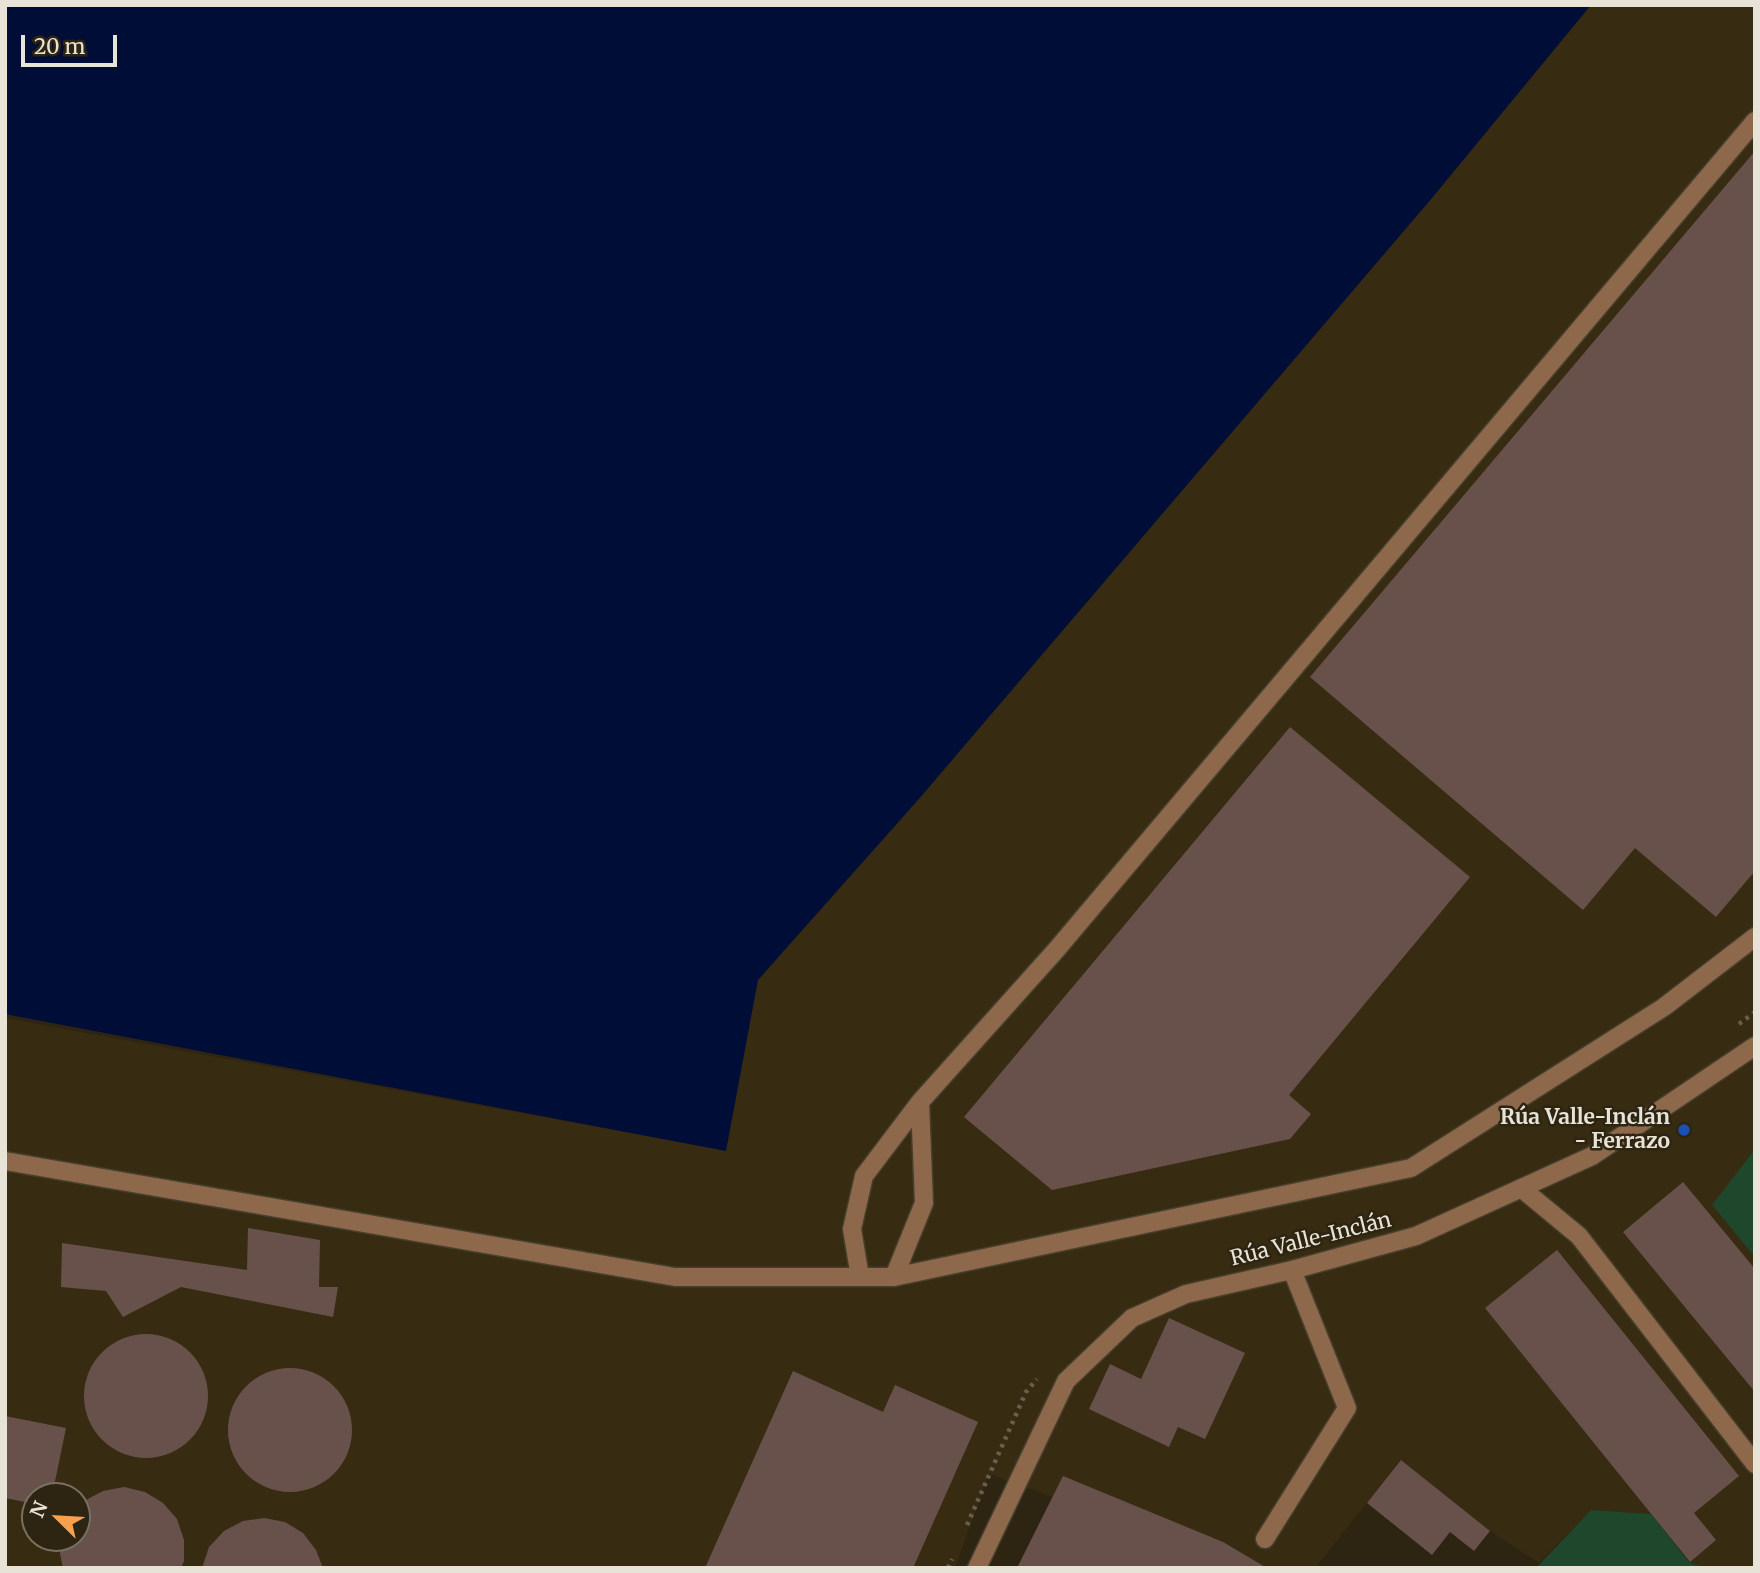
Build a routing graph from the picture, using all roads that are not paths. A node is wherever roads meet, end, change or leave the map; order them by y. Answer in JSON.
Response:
{"nodes":[{"id":1,"x":1755,"y":121,"type":"edge"},
{"id":2,"x":1755,"y":937,"type":"edge"},
{"id":3,"x":1755,"y":1046,"type":"edge"},
{"id":4,"x":920,"y":1102,"type":"junction"},
{"id":5,"x":5,"y":1161,"type":"edge"},
{"id":6,"x":1521,"y":1188,"type":"junction"},
{"id":7,"x":1292,"y":1270,"type":"junction"},
{"id":8,"x":860,"y":1277,"type":"junction"},
{"id":9,"x":894,"y":1277,"type":"junction"},
{"id":10,"x":1755,"y":1464,"type":"edge"},
{"id":11,"x":1265,"y":1539,"type":"dead end"},
{"id":12,"x":977,"y":1568,"type":"edge"}],
"edges":[{"from":1,"to":4,"type":"street"},
{"from":2,"to":9,"type":"street"},
{"from":3,"to":6,"type":"street","name":"Rúa Valle-Inclán"},
{"from":4,"to":8,"type":"street"},
{"from":4,"to":9,"type":"street"},
{"from":5,"to":8,"type":"street"},
{"from":6,"to":7,"type":"street","name":"Rúa Valle-Inclán"},
{"from":6,"to":10,"type":"street"},
{"from":7,"to":11,"type":"street"},
{"from":7,"to":12,"type":"street","name":"Rúa Valle-Inclán"},
{"from":8,"to":9,"type":"street"}]}
